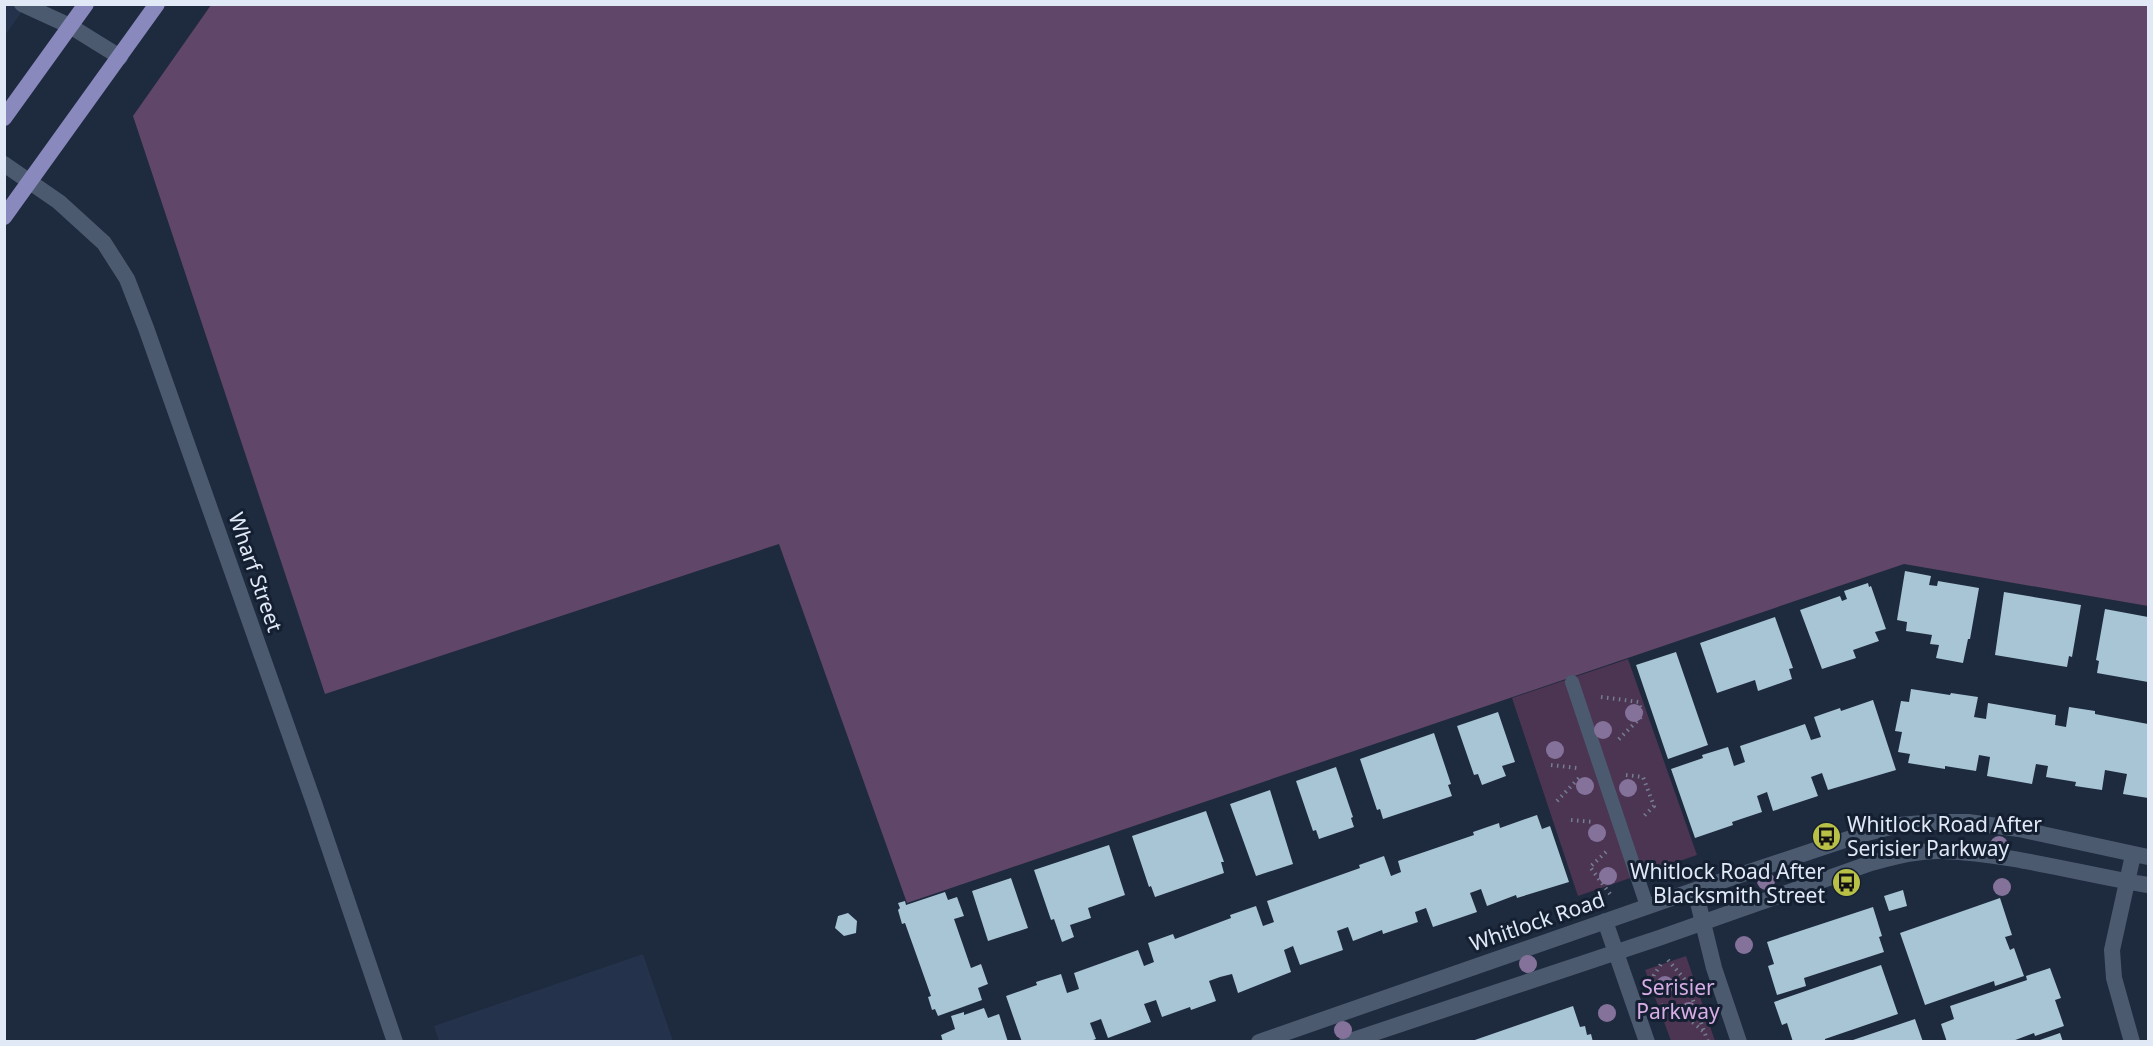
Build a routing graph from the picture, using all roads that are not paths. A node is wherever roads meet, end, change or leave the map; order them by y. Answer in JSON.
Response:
{"nodes":[{"id":1,"x":22,"y":4,"type":"edge"},
{"id":2,"x":86,"y":4,"type":"edge"},
{"id":3,"x":158,"y":4,"type":"edge"},
{"id":4,"x":70,"y":26,"type":"junction"},
{"id":5,"x":120,"y":57,"type":"junction"},
{"id":6,"x":4,"y":118,"type":"edge"},
{"id":7,"x":4,"y":164,"type":"edge"},
{"id":8,"x":30,"y":181,"type":"junction"},
{"id":9,"x":4,"y":217,"type":"edge"},
{"id":10,"x":1572,"y":682,"type":"dead end"},
{"id":11,"x":2141,"y":856,"type":"edge"},
{"id":12,"x":2126,"y":882,"type":"junction"},
{"id":13,"x":2148,"y":885,"type":"edge"},
{"id":14,"x":1695,"y":890,"type":"junction"},
{"id":15,"x":1647,"y":906,"type":"junction"},
{"id":16,"x":1605,"y":921,"type":"junction"},
{"id":17,"x":1703,"y":921,"type":"junction"},
{"id":18,"x":1615,"y":952,"type":"junction"},
{"id":19,"x":395,"y":1041,"type":"edge"},
{"id":20,"x":1259,"y":1041,"type":"edge"},
{"id":21,"x":1347,"y":1041,"type":"edge"},
{"id":22,"x":1647,"y":1041,"type":"edge"},
{"id":23,"x":1739,"y":1041,"type":"edge"},
{"id":24,"x":2132,"y":1041,"type":"edge"}],
"edges":[{"from":1,"to":4,"type":"street"},
{"from":2,"to":4,"type":"main road"},
{"from":3,"to":5,"type":"main road"},
{"from":4,"to":5,"type":"street"},
{"from":4,"to":6,"type":"main road"},
{"from":5,"to":8,"type":"main road"},
{"from":7,"to":8,"type":"street","name":"Wharf Street"},
{"from":8,"to":9,"type":"main road"},
{"from":8,"to":19,"type":"street","name":"Wharf Street"},
{"from":10,"to":15,"type":"lane"},
{"from":11,"to":12,"type":"street"},
{"from":11,"to":14,"type":"street","name":"Whitlock Road"},
{"from":12,"to":13,"type":"street"},
{"from":12,"to":17,"type":"street"},
{"from":12,"to":24,"type":"street"},
{"from":14,"to":15,"type":"street","name":"Whitlock Road"},
{"from":14,"to":17,"type":"street"},
{"from":15,"to":16,"type":"street","name":"Whitlock Road"},
{"from":16,"to":18,"type":"street"},
{"from":16,"to":20,"type":"street","name":"Whitlock Road"},
{"from":17,"to":18,"type":"street"},
{"from":17,"to":23,"type":"street"},
{"from":18,"to":21,"type":"street"},
{"from":18,"to":22,"type":"street"}]}
